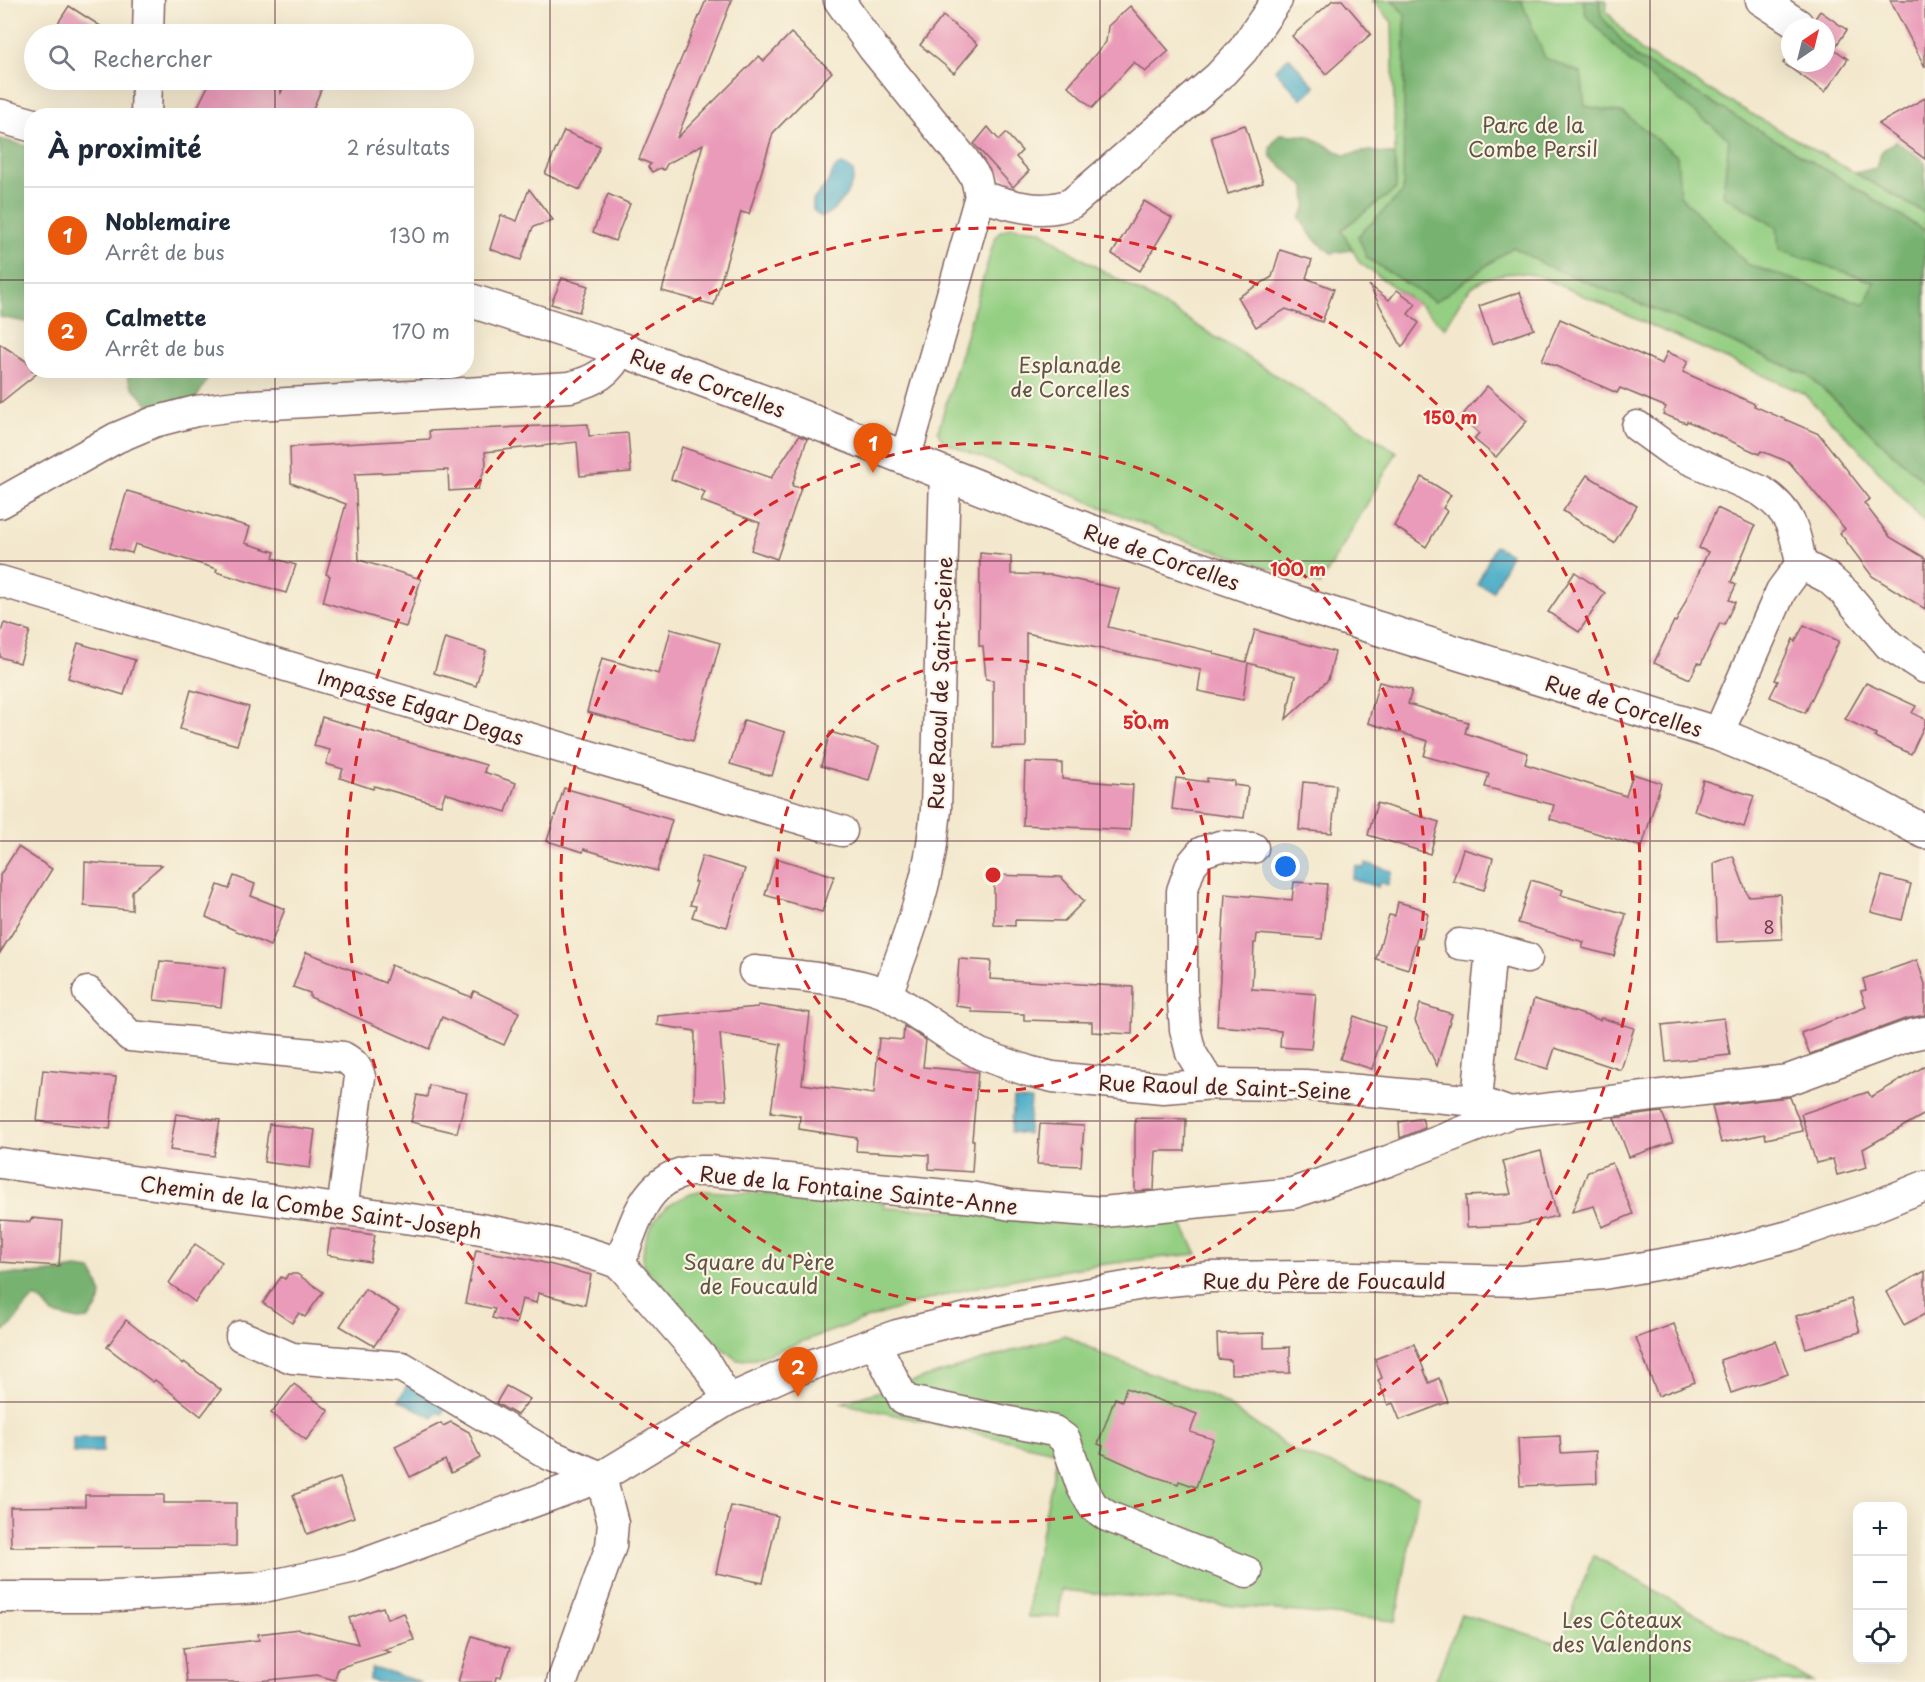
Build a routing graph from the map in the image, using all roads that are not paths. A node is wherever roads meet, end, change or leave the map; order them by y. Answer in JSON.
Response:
{"nodes":[{"id":1,"x":149,"y":0,"type":"edge"},
{"id":2,"x":839,"y":0,"type":"edge"},
{"id":3,"x":1277,"y":0,"type":"edge"},
{"id":4,"x":1761,"y":0,"type":"edge"},
{"id":5,"x":1789,"y":18,"type":"edge"},
{"id":6,"x":148,"y":24,"type":"edge"},
{"id":7,"x":147,"y":90,"type":"edge"},
{"id":8,"x":146,"y":108,"type":"edge"},
{"id":9,"x":0,"y":116,"type":"edge"},
{"id":10,"x":24,"y":123,"type":"edge"},
{"id":11,"x":980,"y":196,"type":"junction"},
{"id":12,"x":474,"y":302,"type":"edge"},
{"id":13,"x":620,"y":349,"type":"junction"},
{"id":14,"x":1637,"y":426,"type":"dead end"},
{"id":15,"x":906,"y":456,"type":"junction"},
{"id":16,"x":945,"y":473,"type":"junction"},
{"id":17,"x":0,"y":503,"type":"edge"},
{"id":18,"x":1801,"y":564,"type":"junction"},
{"id":19,"x":0,"y":581,"type":"edge"},
{"id":20,"x":1925,"y":668,"type":"edge"},
{"id":21,"x":1718,"y":734,"type":"junction"},
{"id":22,"x":842,"y":831,"type":"dead end"},
{"id":23,"x":1925,"y":832,"type":"edge"},
{"id":24,"x":1253,"y":848,"type":"dead end"},
{"id":25,"x":1459,"y":944,"type":"dead end"},
{"id":26,"x":1491,"y":948,"type":"junction"},
{"id":27,"x":1527,"y":958,"type":"dead end"},
{"id":28,"x":754,"y":971,"type":"dead end"},
{"id":29,"x":88,"y":992,"type":"dead end"},
{"id":30,"x":887,"y":994,"type":"junction"},
{"id":31,"x":1925,"y":1032,"type":"edge"},
{"id":32,"x":1214,"y":1084,"type":"junction"},
{"id":33,"x":1477,"y":1101,"type":"junction"},
{"id":34,"x":1510,"y":1113,"type":"junction"},
{"id":35,"x":0,"y":1163,"type":"edge"},
{"id":36,"x":1925,"y":1186,"type":"edge"},
{"id":37,"x":342,"y":1210,"type":"junction"},
{"id":38,"x":620,"y":1264,"type":"junction"},
{"id":39,"x":241,"y":1336,"type":"dead end"},
{"id":40,"x":875,"y":1343,"type":"junction"},
{"id":41,"x":728,"y":1400,"type":"junction"},
{"id":42,"x":601,"y":1477,"type":"junction"},
{"id":43,"x":1247,"y":1572,"type":"dead end"},
{"id":44,"x":0,"y":1597,"type":"edge"},
{"id":45,"x":562,"y":1682,"type":"edge"}],
"edges":[{"from":1,"to":6,"type":"street"},
{"from":2,"to":11,"type":"street"},
{"from":3,"to":11,"type":"street"},
{"from":4,"to":5,"type":"street"},
{"from":7,"to":8,"type":"street"},
{"from":9,"to":10,"type":"main road"},
{"from":11,"to":15,"type":"street"},
{"from":12,"to":13,"type":"main road","name":"Rue de Corcelles"},
{"from":13,"to":15,"type":"main road","name":"Rue de Corcelles"},
{"from":13,"to":17,"type":"street"},
{"from":14,"to":18,"type":"street"},
{"from":15,"to":16,"type":"main road","name":"Rue de Corcelles"},
{"from":16,"to":21,"type":"main road","name":"Rue de Corcelles"},
{"from":16,"to":30,"type":"street","name":"Rue Raoul de Saint-Seine"},
{"from":18,"to":20,"type":"street"},
{"from":18,"to":21,"type":"street"},
{"from":19,"to":22,"type":"street","name":"Impasse Edgar Degas"},
{"from":21,"to":23,"type":"main road","name":"Rue de Corcelles"},
{"from":24,"to":32,"type":"street"},
{"from":25,"to":26,"type":"street"},
{"from":26,"to":27,"type":"street"},
{"from":26,"to":33,"type":"street"},
{"from":28,"to":30,"type":"street","name":"Rue Raoul de Saint-Seine"},
{"from":29,"to":37,"type":"street"},
{"from":30,"to":32,"type":"street","name":"Rue Raoul de Saint-Seine"},
{"from":31,"to":34,"type":"street","name":"Rue de la Fontaine Sainte-Anne"},
{"from":32,"to":33,"type":"street","name":"Rue Raoul de Saint-Seine"},
{"from":33,"to":34,"type":"street","name":"Rue Raoul de Saint-Seine"},
{"from":34,"to":38,"type":"street","name":"Rue de la Fontaine Sainte-Anne"},
{"from":35,"to":37,"type":"street","name":"Chemin de la Combe Saint-Joseph"},
{"from":36,"to":40,"type":"street","name":"Rue du Père de Foucauld"},
{"from":37,"to":38,"type":"street","name":"Chemin de la Combe Saint-Joseph"},
{"from":38,"to":41,"type":"street"},
{"from":39,"to":42,"type":"street"},
{"from":40,"to":41,"type":"street","name":"Rue du Père de Foucauld"},
{"from":40,"to":43,"type":"street"},
{"from":41,"to":42,"type":"street"},
{"from":42,"to":44,"type":"street"},
{"from":42,"to":45,"type":"street"}]}
